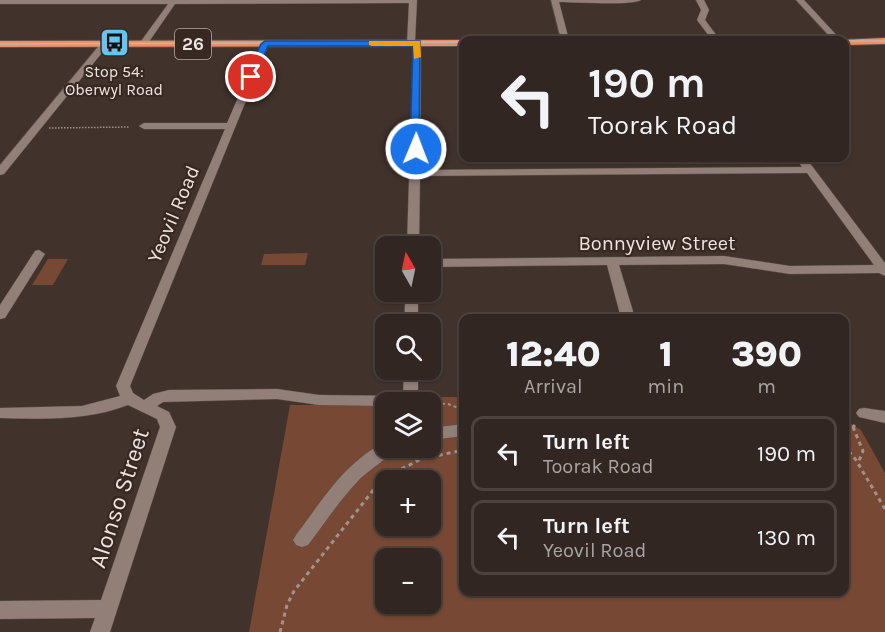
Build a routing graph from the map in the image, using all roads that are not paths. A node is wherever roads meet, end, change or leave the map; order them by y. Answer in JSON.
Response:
{"nodes":[{"id":1,"x":413,"y":0,"type":"edge"},
{"id":2,"x":555,"y":0,"type":"edge"},
{"id":3,"x":620,"y":0,"type":"edge"},
{"id":4,"x":637,"y":0,"type":"edge"},
{"id":5,"x":700,"y":0,"type":"edge"},
{"id":6,"x":800,"y":0,"type":"edge"},
{"id":7,"x":174,"y":1,"type":"edge"},
{"id":8,"x":0,"y":2,"type":"edge"},
{"id":9,"x":564,"y":36,"type":"edge"},
{"id":10,"x":713,"y":36,"type":"edge"},
{"id":11,"x":832,"y":36,"type":"edge"},
{"id":12,"x":849,"y":42,"type":"edge"},
{"id":13,"x":885,"y":42,"type":"edge"},
{"id":14,"x":414,"y":43,"type":"junction"},
{"id":15,"x":459,"y":43,"type":"edge"},
{"id":16,"x":0,"y":44,"type":"edge"},
{"id":17,"x":105,"y":44,"type":"junction"},
{"id":18,"x":143,"y":44,"type":"junction"},
{"id":19,"x":265,"y":44,"type":"junction"},
{"id":20,"x":144,"y":126,"type":"dead end"},
{"id":21,"x":231,"y":126,"type":"junction"},
{"id":22,"x":804,"y":162,"type":"edge"},
{"id":23,"x":810,"y":170,"type":"junction"},
{"id":24,"x":0,"y":172,"type":"edge"},
{"id":25,"x":415,"y":173,"type":"junction"},
{"id":26,"x":413,"y":236,"type":"edge"},
{"id":27,"x":39,"y":254,"type":"dead end"},
{"id":28,"x":612,"y":261,"type":"junction"},
{"id":29,"x":441,"y":263,"type":"edge"},
{"id":30,"x":884,"y":271,"type":"edge"},
{"id":31,"x":627,"y":314,"type":"edge"},
{"id":32,"x":0,"y":315,"type":"edge"},
{"id":33,"x":375,"y":401,"type":"edge"},
{"id":34,"x":137,"y":403,"type":"junction"},
{"id":35,"x":0,"y":413,"type":"edge"},
{"id":36,"x":885,"y":417,"type":"edge"},
{"id":37,"x":857,"y":422,"type":"road end"},
{"id":38,"x":459,"y":430,"type":"edge"},
{"id":39,"x":441,"y":433,"type":"edge"},
{"id":40,"x":375,"y":456,"type":"edge"},
{"id":41,"x":302,"y":540,"type":"dead end"},
{"id":42,"x":108,"y":609,"type":"junction"},
{"id":43,"x":0,"y":610,"type":"edge"},
{"id":44,"x":100,"y":632,"type":"edge"}],
"edges":[{"from":1,"to":7,"type":"street"},
{"from":1,"to":14,"type":"street"},
{"from":2,"to":3,"type":"street"},
{"from":2,"to":9,"type":"street"},
{"from":3,"to":4,"type":"street"},
{"from":5,"to":10,"type":"street"},
{"from":6,"to":11,"type":"street"},
{"from":7,"to":8,"type":"street"},
{"from":7,"to":18,"type":"street"},
{"from":12,"to":13,"type":"highway"},
{"from":14,"to":15,"type":"highway","number":"26"},
{"from":14,"to":19,"type":"highway","number":"26"},
{"from":14,"to":25,"type":"street"},
{"from":16,"to":17,"type":"highway","number":"26"},
{"from":17,"to":18,"type":"highway","number":"26"},
{"from":17,"to":24,"type":"street"},
{"from":18,"to":19,"type":"highway","number":"26"},
{"from":19,"to":21,"type":"street","name":"Yeovil Road"},
{"from":20,"to":21,"type":"street"},
{"from":21,"to":34,"type":"street","name":"Yeovil Road"},
{"from":22,"to":23,"type":"street"},
{"from":23,"to":25,"type":"street"},
{"from":23,"to":30,"type":"street"},
{"from":25,"to":26,"type":"street"},
{"from":27,"to":32,"type":"street"},
{"from":28,"to":29,"type":"street","name":"Bonnyview Street"},
{"from":28,"to":30,"type":"street","name":"Bonnyview Street"},
{"from":28,"to":31,"type":"street"},
{"from":33,"to":34,"type":"street"},
{"from":34,"to":35,"type":"street"},
{"from":34,"to":42,"type":"street","name":"Alonso Street"},
{"from":36,"to":37,"type":"street"},
{"from":38,"to":39,"type":"street"},
{"from":40,"to":41,"type":"street"},
{"from":42,"to":43,"type":"street"},
{"from":42,"to":44,"type":"street","name":"Alonso Street"}]}
